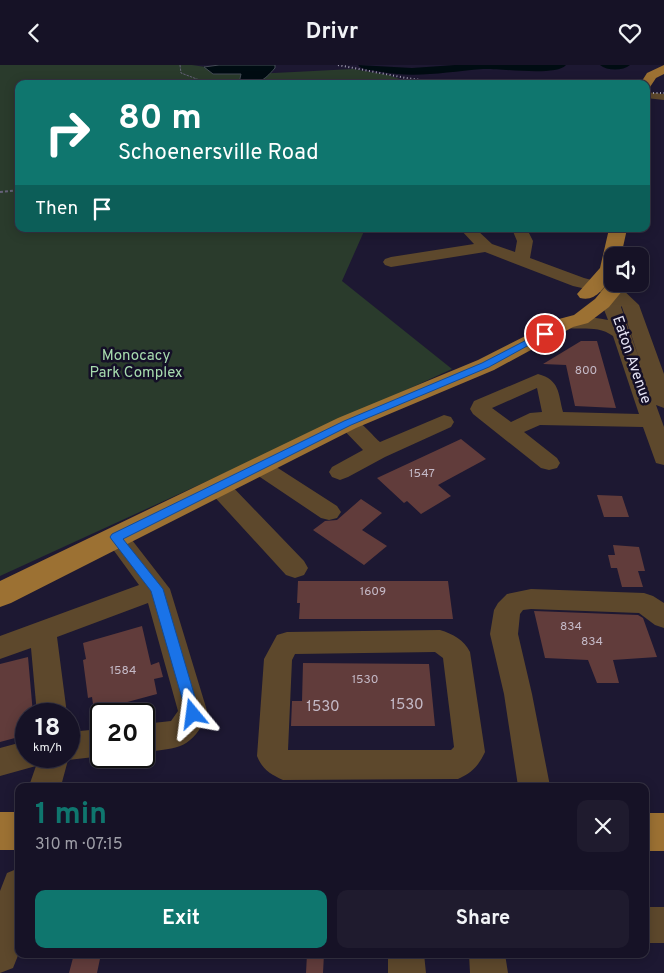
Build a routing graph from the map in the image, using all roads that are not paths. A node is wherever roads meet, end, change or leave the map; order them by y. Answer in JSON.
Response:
{"nodes":[{"id":1,"x":664,"y":69,"type":"edge"},
{"id":2,"x":648,"y":80,"type":"edge"},
{"id":3,"x":650,"y":85,"type":"edge"},
{"id":4,"x":664,"y":87,"type":"edge"},
{"id":5,"x":650,"y":95,"type":"edge"},
{"id":6,"x":664,"y":97,"type":"edge"},
{"id":7,"x":471,"y":232,"type":"edge"},
{"id":8,"x":521,"y":232,"type":"edge"},
{"id":9,"x":617,"y":232,"type":"edge"},
{"id":10,"x":634,"y":232,"type":"edge"},
{"id":11,"x":486,"y":247,"type":"junction"},
{"id":12,"x":615,"y":247,"type":"edge"},
{"id":13,"x":632,"y":247,"type":"edge"},
{"id":14,"x":521,"y":261,"type":"junction"},
{"id":15,"x":391,"y":262,"type":"dead end"},
{"id":16,"x":604,"y":282,"type":"edge"},
{"id":17,"x":606,"y":292,"type":"edge"},
{"id":18,"x":610,"y":292,"type":"edge"},
{"id":19,"x":618,"y":292,"type":"edge"},
{"id":20,"x":566,"y":323,"type":"junction"},
{"id":21,"x":620,"y":333,"type":"junction"},
{"id":22,"x":664,"y":402,"type":"edge"},
{"id":23,"x":554,"y":419,"type":"junction"},
{"id":24,"x":444,"y":421,"type":"dead end"},
{"id":25,"x":652,"y":421,"type":"junction"},
{"id":26,"x":347,"y":423,"type":"junction"},
{"id":27,"x":509,"y":431,"type":"junction"},
{"id":28,"x":377,"y":452,"type":"junction"},
{"id":29,"x":664,"y":458,"type":"edge"},
{"id":30,"x":549,"y":463,"type":"dead end"},
{"id":31,"x":259,"y":466,"type":"junction"},
{"id":32,"x":340,"y":472,"type":"dead end"},
{"id":33,"x":218,"y":486,"type":"junction"},
{"id":34,"x":329,"y":512,"type":"dead end"},
{"id":35,"x":116,"y":537,"type":"junction"},
{"id":36,"x":295,"y":568,"type":"dead end"},
{"id":37,"x":157,"y":589,"type":"junction"},
{"id":38,"x":0,"y":595,"type":"edge"},
{"id":39,"x":663,"y":617,"type":"edge"},
{"id":40,"x":43,"y":631,"type":"junction"},
{"id":41,"x":0,"y":648,"type":"edge"},
{"id":42,"x":51,"y":703,"type":"edge"},
{"id":43,"x":155,"y":736,"type":"edge"},
{"id":44,"x":15,"y":758,"type":"edge"},
{"id":45,"x":0,"y":762,"type":"edge"},
{"id":46,"x":50,"y":768,"type":"edge"},
{"id":47,"x":404,"y":776,"type":"edge"},
{"id":48,"x":46,"y":783,"type":"edge"},
{"id":49,"x":533,"y":783,"type":"edge"},
{"id":50,"x":0,"y":831,"type":"edge"},
{"id":51,"x":15,"y":831,"type":"edge"},
{"id":52,"x":664,"y":832,"type":"edge"},
{"id":53,"x":649,"y":833,"type":"edge"},
{"id":54,"x":15,"y":900,"type":"edge"},
{"id":55,"x":649,"y":925,"type":"edge"},
{"id":56,"x":664,"y":925,"type":"edge"},
{"id":57,"x":0,"y":955,"type":"edge"},
{"id":58,"x":406,"y":958,"type":"edge"},
{"id":59,"x":487,"y":958,"type":"edge"},
{"id":60,"x":407,"y":973,"type":"edge"},
{"id":61,"x":489,"y":973,"type":"edge"}],
"edges":[{"from":1,"to":2,"type":"main road"},
{"from":3,"to":4,"type":"street"},
{"from":5,"to":6,"type":"street"},
{"from":7,"to":11,"type":"street"},
{"from":8,"to":14,"type":"street"},
{"from":9,"to":12,"type":"main road"},
{"from":10,"to":13,"type":"main road"},
{"from":11,"to":14,"type":"street"},
{"from":11,"to":15,"type":"street"},
{"from":14,"to":16,"type":"street"},
{"from":17,"to":20,"type":"main road"},
{"from":18,"to":21,"type":"street","name":"Eaton Avenue"},
{"from":19,"to":22,"type":"street","name":"Eaton Avenue"},
{"from":20,"to":21,"type":"street"},
{"from":20,"to":26,"type":"main road"},
{"from":21,"to":25,"type":"street","name":"Eaton Avenue"},
{"from":23,"to":25,"type":"street"},
{"from":23,"to":27,"type":"street"},
{"from":23,"to":27,"type":"street"},
{"from":24,"to":28,"type":"street"},
{"from":25,"to":29,"type":"street","name":"Eaton Avenue"},
{"from":26,"to":28,"type":"street"},
{"from":26,"to":31,"type":"main road"},
{"from":27,"to":30,"type":"street"},
{"from":28,"to":32,"type":"street"},
{"from":31,"to":33,"type":"main road"},
{"from":31,"to":34,"type":"street"},
{"from":33,"to":35,"type":"main road"},
{"from":33,"to":36,"type":"street"},
{"from":35,"to":37,"type":"street"},
{"from":35,"to":38,"type":"main road"},
{"from":37,"to":40,"type":"street"},
{"from":37,"to":43,"type":"street"},
{"from":39,"to":49,"type":"street"},
{"from":40,"to":41,"type":"street"},
{"from":40,"to":42,"type":"street"},
{"from":44,"to":45,"type":"street"},
{"from":46,"to":48,"type":"street"},
{"from":47,"to":47,"type":"street"},
{"from":50,"to":51,"type":"main road"},
{"from":52,"to":53,"type":"main road"},
{"from":54,"to":57,"type":"street"},
{"from":55,"to":56,"type":"street"},
{"from":58,"to":60,"type":"street"},
{"from":59,"to":61,"type":"street"}]}
